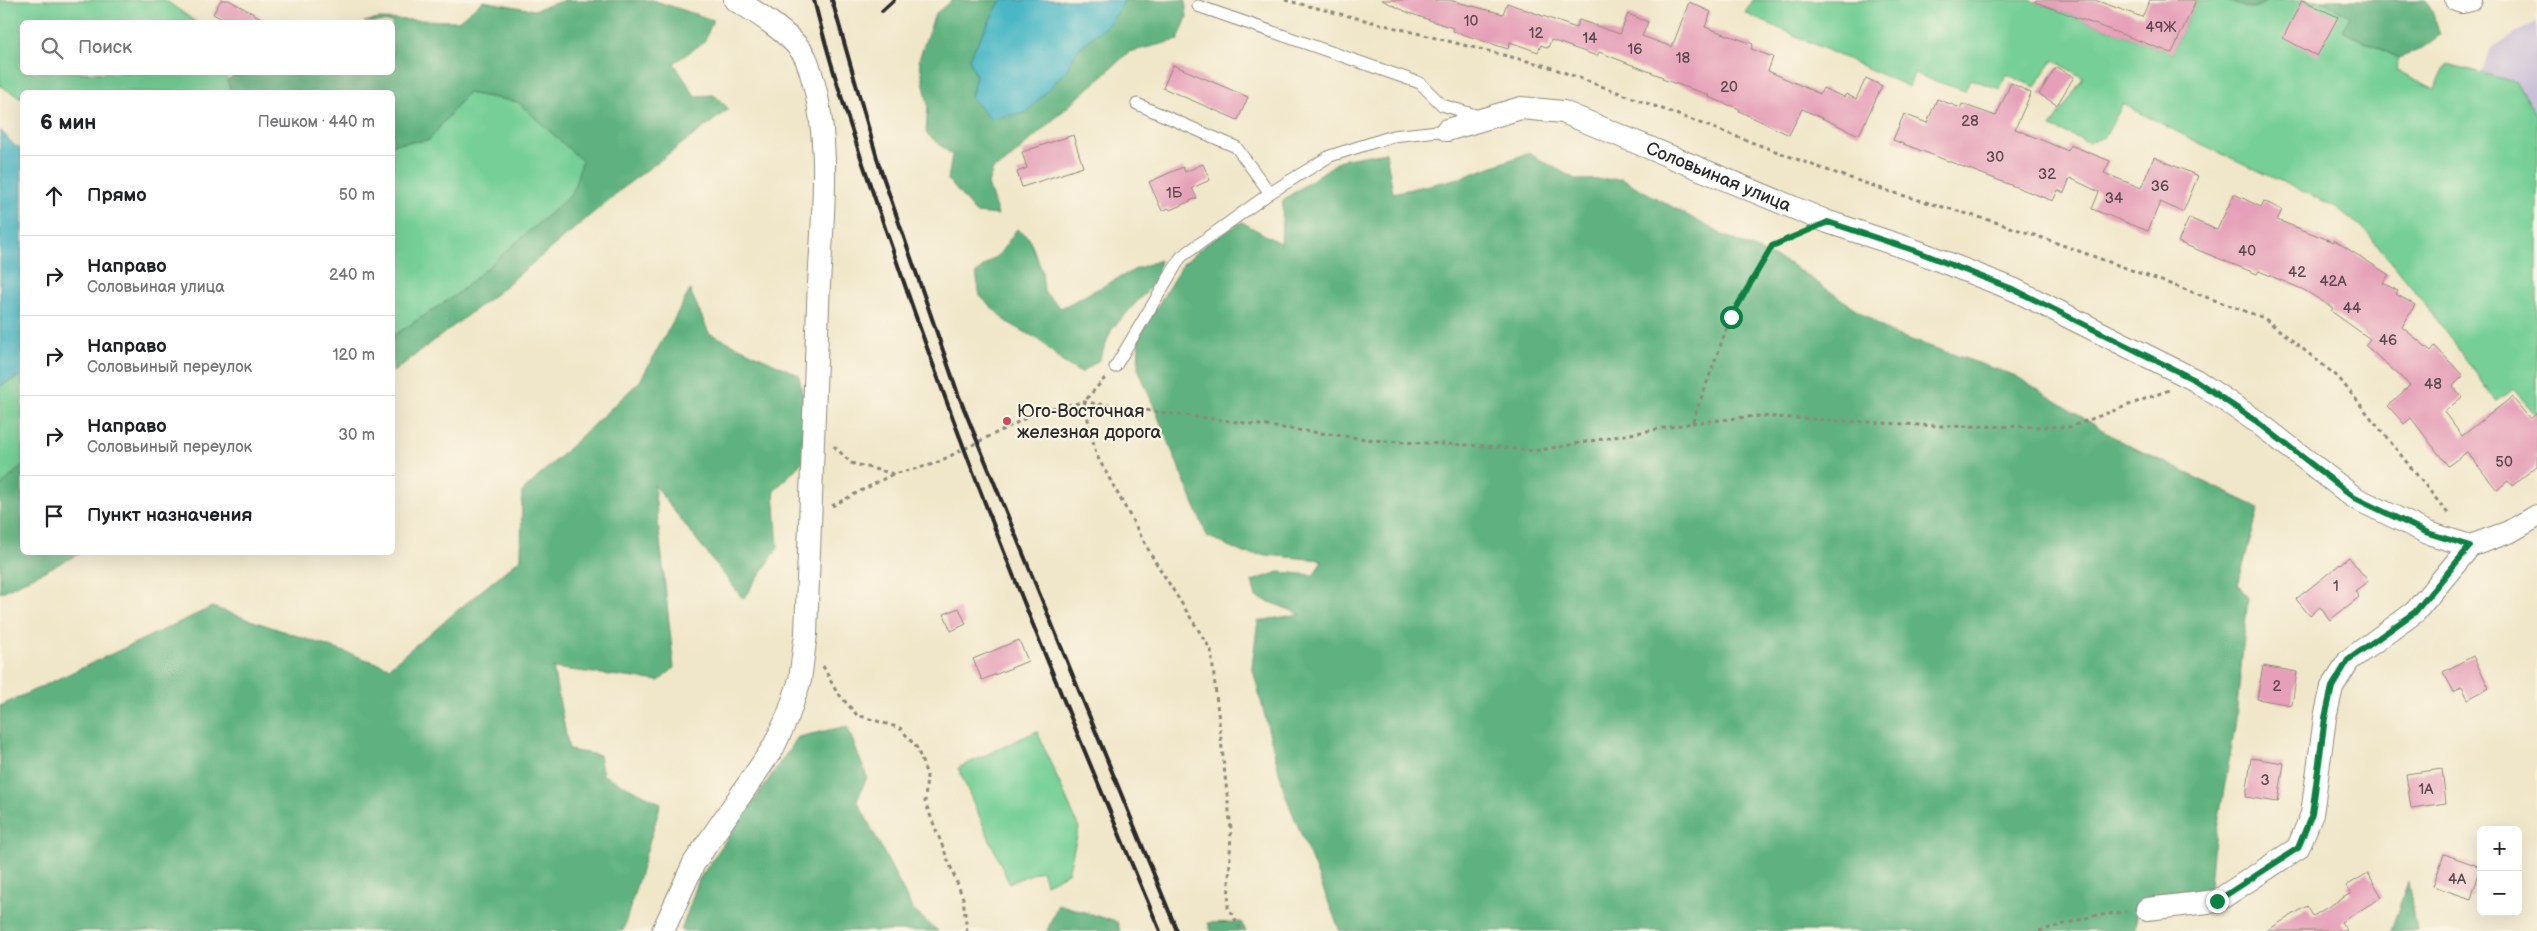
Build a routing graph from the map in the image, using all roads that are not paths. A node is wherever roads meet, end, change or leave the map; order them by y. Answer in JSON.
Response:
{"nodes":[{"id":1,"x":735,"y":0,"type":"edge"},
{"id":2,"x":2456,"y":0,"type":"edge"},
{"id":3,"x":2471,"y":0,"type":"edge"},
{"id":4,"x":1198,"y":6,"type":"dead end"},
{"id":5,"x":1137,"y":104,"type":"dead end"},
{"id":6,"x":1489,"y":119,"type":"junction"},
{"id":7,"x":1447,"y":130,"type":"joint"},
{"id":8,"x":1270,"y":193,"type":"junction"},
{"id":9,"x":1115,"y":367,"type":"road end"},
{"id":10,"x":2537,"y":516,"type":"edge"},
{"id":11,"x":2470,"y":546,"type":"junction"},
{"id":12,"x":2147,"y":909,"type":"road end"},
{"id":13,"x":663,"y":931,"type":"edge"}],
"edges":[{"from":1,"to":13,"type":"street"},
{"from":2,"to":3,"type":"street"},
{"from":4,"to":6,"type":"lane"},
{"from":5,"to":8,"type":"lane"},
{"from":6,"to":7,"type":"street","name":"Соловьиная улица"},
{"from":6,"to":11,"type":"street","name":"Соловьиная улица"},
{"from":7,"to":8,"type":"lane"},
{"from":8,"to":9,"type":"lane"},
{"from":10,"to":11,"type":"street"},
{"from":11,"to":12,"type":"street"}]}
